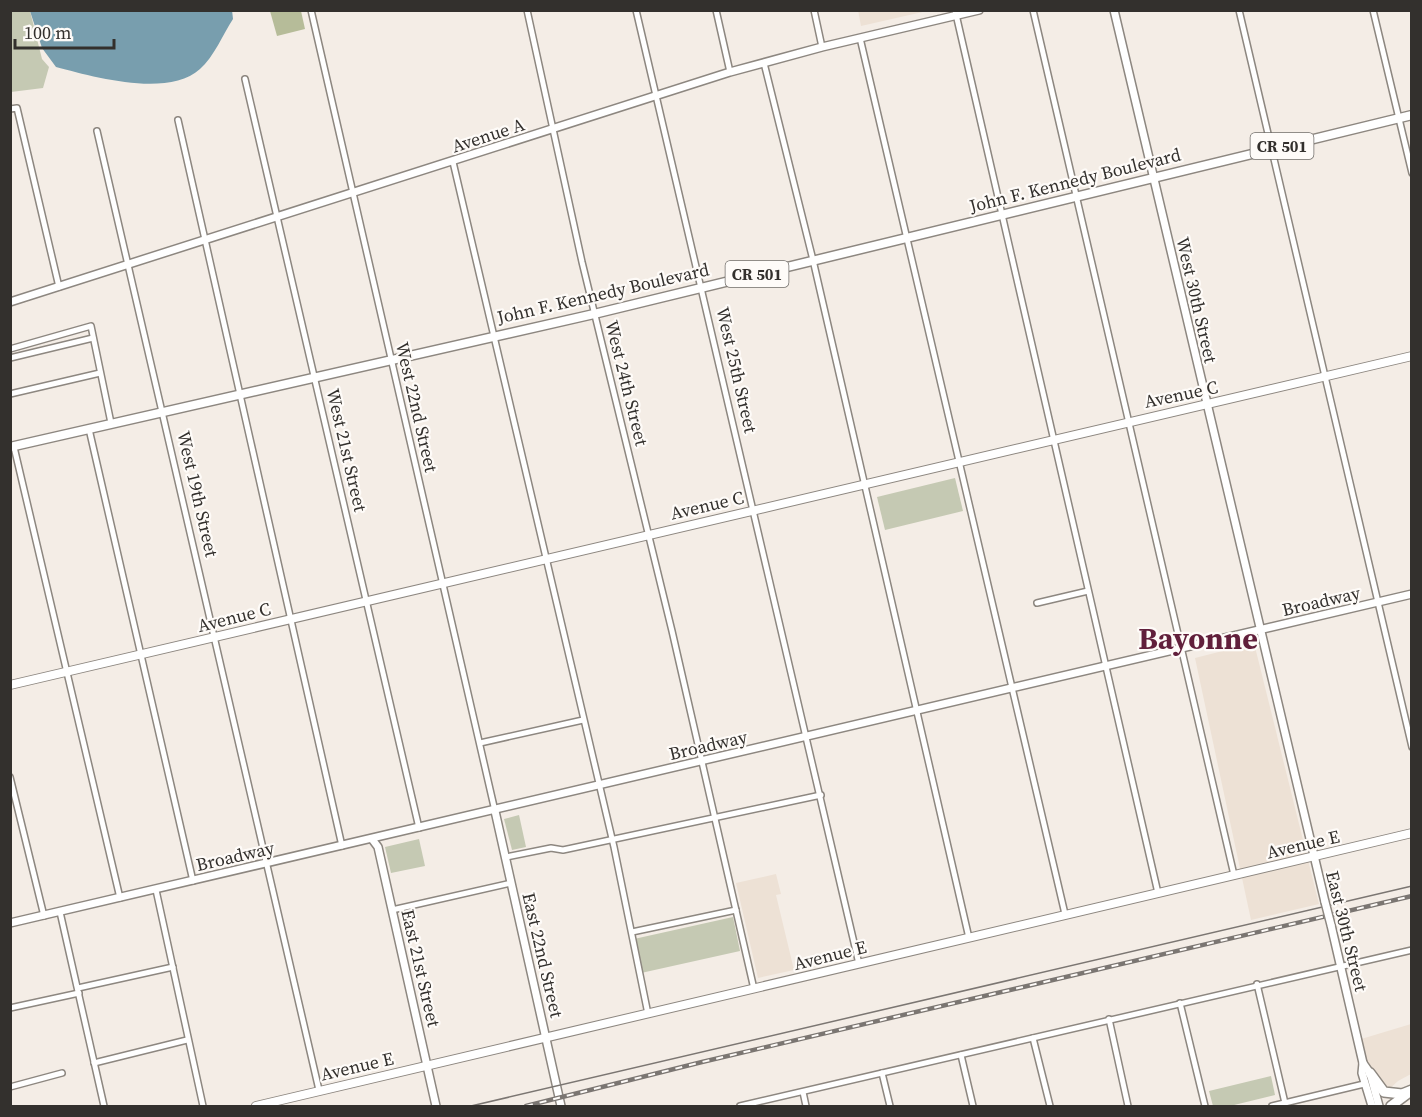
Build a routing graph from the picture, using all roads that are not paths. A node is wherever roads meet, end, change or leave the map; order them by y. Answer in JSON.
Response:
{"nodes":[{"id":1,"x":311,"y":10,"type":"edge"},
{"id":2,"x":527,"y":10,"type":"edge"},
{"id":3,"x":636,"y":10,"type":"edge"},
{"id":4,"x":716,"y":10,"type":"edge"},
{"id":5,"x":814,"y":10,"type":"edge"},
{"id":6,"x":979,"y":10,"type":"edge"},
{"id":7,"x":1033,"y":10,"type":"edge"},
{"id":8,"x":1114,"y":10,"type":"edge"},
{"id":9,"x":1239,"y":10,"type":"edge"},
{"id":10,"x":1373,"y":10,"type":"edge"},
{"id":11,"x":955,"y":13,"type":"edge"},
{"id":12,"x":860,"y":38,"type":"junction"},
{"id":13,"x":822,"y":47,"type":"junction"},
{"id":14,"x":764,"y":63,"type":"junction"},
{"id":15,"x":730,"y":72,"type":"junction"},
{"id":16,"x":245,"y":79,"type":"dead end"},
{"id":17,"x":657,"y":97,"type":"junction"},
{"id":18,"x":14,"y":109,"type":"edge"},
{"id":19,"x":1412,"y":115,"type":"edge"},
{"id":20,"x":1399,"y":118,"type":"junction"},
{"id":21,"x":178,"y":120,"type":"dead end"},
{"id":22,"x":554,"y":130,"type":"junction"},
{"id":23,"x":97,"y":131,"type":"dead end"},
{"id":24,"x":1272,"y":148,"type":"junction"},
{"id":25,"x":453,"y":162,"type":"junction"},
{"id":26,"x":1412,"y":173,"type":"edge"},
{"id":27,"x":1153,"y":178,"type":"junction"},
{"id":28,"x":351,"y":195,"type":"junction"},
{"id":29,"x":1076,"y":196,"type":"junction"},
{"id":30,"x":1001,"y":215,"type":"junction"},
{"id":31,"x":277,"y":217,"type":"junction"},
{"id":32,"x":907,"y":238,"type":"junction"},
{"id":33,"x":204,"y":241,"type":"junction"},
{"id":34,"x":813,"y":260,"type":"junction"},
{"id":35,"x":130,"y":265,"type":"junction"},
{"id":36,"x":59,"y":287,"type":"junction"},
{"id":37,"x":702,"y":287,"type":"junction"},
{"id":38,"x":10,"y":302,"type":"edge"},
{"id":39,"x":594,"y":314,"type":"junction"},
{"id":40,"x":493,"y":336,"type":"junction"},
{"id":41,"x":93,"y":338,"type":"junction"},
{"id":42,"x":10,"y":350,"type":"edge"},
{"id":43,"x":1412,"y":356,"type":"edge"},
{"id":44,"x":10,"y":358,"type":"edge"},
{"id":45,"x":390,"y":360,"type":"junction"},
{"id":46,"x":100,"y":373,"type":"junction"},
{"id":47,"x":314,"y":377,"type":"junction"},
{"id":48,"x":1323,"y":377,"type":"junction"},
{"id":49,"x":10,"y":394,"type":"edge"},
{"id":50,"x":238,"y":396,"type":"junction"},
{"id":51,"x":1206,"y":404,"type":"junction"},
{"id":52,"x":163,"y":411,"type":"junction"},
{"id":53,"x":1129,"y":421,"type":"junction"},
{"id":54,"x":111,"y":423,"type":"junction"},
{"id":55,"x":89,"y":429,"type":"junction"},
{"id":56,"x":1053,"y":440,"type":"junction"},
{"id":57,"x":12,"y":447,"type":"edge"},
{"id":58,"x":960,"y":462,"type":"junction"},
{"id":59,"x":865,"y":484,"type":"junction"},
{"id":60,"x":754,"y":509,"type":"junction"},
{"id":61,"x":649,"y":534,"type":"junction"},
{"id":62,"x":546,"y":558,"type":"junction"},
{"id":63,"x":442,"y":585,"type":"junction"},
{"id":64,"x":1088,"y":591,"type":"junction"},
{"id":65,"x":1412,"y":594,"type":"edge"},
{"id":66,"x":367,"y":600,"type":"junction"},
{"id":67,"x":1036,"y":603,"type":"dead end"},
{"id":68,"x":1376,"y":603,"type":"junction"},
{"id":69,"x":291,"y":618,"type":"junction"},
{"id":70,"x":1259,"y":631,"type":"junction"},
{"id":71,"x":216,"y":636,"type":"junction"},
{"id":72,"x":1183,"y":649,"type":"junction"},
{"id":73,"x":141,"y":656,"type":"junction"},
{"id":74,"x":1106,"y":668,"type":"junction"},
{"id":75,"x":65,"y":673,"type":"junction"},
{"id":76,"x":10,"y":685,"type":"edge"},
{"id":77,"x":1012,"y":688,"type":"junction"},
{"id":78,"x":918,"y":711,"type":"junction"},
{"id":79,"x":583,"y":720,"type":"junction"},
{"id":80,"x":807,"y":737,"type":"junction"},
{"id":81,"x":480,"y":743,"type":"junction"},
{"id":82,"x":1412,"y":747,"type":"edge"},
{"id":83,"x":701,"y":761,"type":"junction"},
{"id":84,"x":10,"y":777,"type":"edge"},
{"id":85,"x":599,"y":786,"type":"junction"},
{"id":86,"x":820,"y":795,"type":"junction"},
{"id":87,"x":495,"y":811,"type":"junction"},
{"id":88,"x":715,"y":819,"type":"junction"},
{"id":89,"x":419,"y":828,"type":"junction"},
{"id":90,"x":1412,"y":833,"type":"edge"},
{"id":91,"x":372,"y":839,"type":"junction"},
{"id":92,"x":612,"y":839,"type":"junction"},
{"id":93,"x":342,"y":846,"type":"junction"},
{"id":94,"x":506,"y":857,"type":"junction"},
{"id":95,"x":1313,"y":857,"type":"junction"},
{"id":96,"x":268,"y":864,"type":"junction"},
{"id":97,"x":1234,"y":875,"type":"junction"},
{"id":98,"x":193,"y":881,"type":"junction"},
{"id":99,"x":511,"y":884,"type":"junction"},
{"id":100,"x":156,"y":890,"type":"junction"},
{"id":101,"x":1158,"y":893,"type":"junction"},
{"id":102,"x":120,"y":898,"type":"junction"},
{"id":103,"x":392,"y":910,"type":"junction"},
{"id":104,"x":736,"y":910,"type":"junction"},
{"id":105,"x":60,"y":912,"type":"junction"},
{"id":106,"x":1065,"y":914,"type":"junction"},
{"id":107,"x":44,"y":915,"type":"junction"},
{"id":108,"x":10,"y":923,"type":"edge"},
{"id":109,"x":632,"y":932,"type":"junction"},
{"id":110,"x":969,"y":938,"type":"junction"},
{"id":111,"x":1412,"y":950,"type":"edge"},
{"id":112,"x":859,"y":964,"type":"junction"},
{"id":113,"x":1340,"y":965,"type":"junction"},
{"id":114,"x":172,"y":967,"type":"junction"},
{"id":115,"x":1257,"y":984,"type":"junction"},
{"id":116,"x":754,"y":989,"type":"junction"},
{"id":117,"x":79,"y":991,"type":"junction"},
{"id":118,"x":1180,"y":1003,"type":"junction"},
{"id":119,"x":10,"y":1008,"type":"edge"},
{"id":120,"x":648,"y":1014,"type":"junction"},
{"id":121,"x":1109,"y":1019,"type":"junction"},
{"id":122,"x":546,"y":1038,"type":"junction"},
{"id":123,"x":1033,"y":1038,"type":"junction"},
{"id":124,"x":188,"y":1040,"type":"junction"},
{"id":125,"x":961,"y":1055,"type":"junction"},
{"id":126,"x":94,"y":1063,"type":"junction"},
{"id":127,"x":1364,"y":1063,"type":"junction"},
{"id":128,"x":428,"y":1065,"type":"junction"},
{"id":129,"x":62,"y":1073,"type":"dead end"},
{"id":130,"x":882,"y":1073,"type":"junction"},
{"id":131,"x":1370,"y":1073,"type":"junction"},
{"id":132,"x":1364,"y":1084,"type":"junction"},
{"id":133,"x":10,"y":1087,"type":"edge"},
{"id":134,"x":319,"y":1090,"type":"junction"},
{"id":135,"x":1412,"y":1091,"type":"edge"},
{"id":136,"x":803,"y":1092,"type":"junction"},
{"id":137,"x":1285,"y":1103,"type":"junction"},
{"id":138,"x":104,"y":1107,"type":"edge"},
{"id":139,"x":203,"y":1107,"type":"edge"},
{"id":140,"x":256,"y":1107,"type":"edge"},
{"id":141,"x":436,"y":1107,"type":"edge"},
{"id":142,"x":561,"y":1107,"type":"edge"},
{"id":143,"x":740,"y":1107,"type":"edge"},
{"id":144,"x":806,"y":1107,"type":"edge"},
{"id":145,"x":890,"y":1107,"type":"edge"},
{"id":146,"x":973,"y":1107,"type":"edge"},
{"id":147,"x":1050,"y":1107,"type":"edge"},
{"id":148,"x":1128,"y":1107,"type":"edge"},
{"id":149,"x":1205,"y":1107,"type":"edge"},
{"id":150,"x":1272,"y":1107,"type":"edge"},
{"id":151,"x":1372,"y":1107,"type":"edge"},
{"id":152,"x":1378,"y":1107,"type":"edge"},
{"id":153,"x":1391,"y":1107,"type":"edge"}],
"edges":[{"from":1,"to":28,"type":"street","name":"West 22nd Street"},
{"from":2,"to":22,"type":"street","name":"West 24th Street"},
{"from":3,"to":17,"type":"street","name":"West 25th Street"},
{"from":4,"to":15,"type":"street"},
{"from":5,"to":13,"type":"street"},
{"from":6,"to":11,"type":"street","name":"Avenue A"},
{"from":7,"to":29,"type":"street"},
{"from":8,"to":27,"type":"street","name":"West 30th Street"},
{"from":9,"to":24,"type":"street"},
{"from":10,"to":20,"type":"street"},
{"from":11,"to":12,"type":"street","name":"Avenue A"},
{"from":11,"to":30,"type":"street"},
{"from":12,"to":13,"type":"street","name":"Avenue A"},
{"from":12,"to":32,"type":"street"},
{"from":13,"to":14,"type":"street","name":"Avenue A"},
{"from":14,"to":15,"type":"street","name":"Avenue A"},
{"from":14,"to":34,"type":"street"},
{"from":15,"to":17,"type":"street","name":"Avenue A"},
{"from":16,"to":31,"type":"street","name":"West 21st Street"},
{"from":17,"to":22,"type":"street","name":"Avenue A"},
{"from":17,"to":37,"type":"street","name":"West 25th Street"},
{"from":18,"to":36,"type":"street"},
{"from":19,"to":20,"type":"main road","name":"John F. Kennedy Boulevard","number":"CR 501"},
{"from":20,"to":24,"type":"main road","name":"John F. Kennedy Boulevard","number":"CR 501"},
{"from":20,"to":26,"type":"street"},
{"from":21,"to":33,"type":"street"},
{"from":22,"to":25,"type":"street","name":"Avenue A"},
{"from":22,"to":39,"type":"street","name":"West 24th Street"},
{"from":23,"to":35,"type":"street","name":"West 19th Street"},
{"from":24,"to":27,"type":"main road","name":"John F. Kennedy Boulevard","number":"CR 501"},
{"from":24,"to":48,"type":"street"},
{"from":25,"to":28,"type":"street","name":"Avenue A"},
{"from":25,"to":40,"type":"street"},
{"from":27,"to":29,"type":"main road","name":"John F. Kennedy Boulevard","number":"CR 501"},
{"from":27,"to":51,"type":"street","name":"West 30th Street"},
{"from":28,"to":31,"type":"street","name":"Avenue A"},
{"from":28,"to":45,"type":"street","name":"West 22nd Street"},
{"from":29,"to":30,"type":"main road","name":"John F. Kennedy Boulevard","number":"CR 501"},
{"from":29,"to":53,"type":"street"},
{"from":30,"to":32,"type":"main road","name":"John F. Kennedy Boulevard","number":"CR 501"},
{"from":30,"to":56,"type":"street"},
{"from":31,"to":33,"type":"street","name":"Avenue A"},
{"from":31,"to":47,"type":"street","name":"West 21st Street"},
{"from":32,"to":34,"type":"main road","name":"John F. Kennedy Boulevard","number":"CR 501"},
{"from":32,"to":58,"type":"street"},
{"from":33,"to":35,"type":"street","name":"Avenue A"},
{"from":33,"to":50,"type":"street"},
{"from":34,"to":37,"type":"main road","name":"John F. Kennedy Boulevard","number":"CR 501"},
{"from":34,"to":59,"type":"street"},
{"from":35,"to":36,"type":"street","name":"Avenue A"},
{"from":35,"to":52,"type":"street","name":"West 19th Street"},
{"from":36,"to":38,"type":"street","name":"Avenue A"},
{"from":37,"to":39,"type":"main road","name":"John F. Kennedy Boulevard","number":"CR 501"},
{"from":37,"to":60,"type":"street","name":"West 25th Street"},
{"from":39,"to":40,"type":"main road","name":"John F. Kennedy Boulevard","number":"CR 501"},
{"from":39,"to":61,"type":"street","name":"West 24th Street"},
{"from":40,"to":45,"type":"main road","name":"John F. Kennedy Boulevard","number":"CR 501"},
{"from":40,"to":62,"type":"street"},
{"from":41,"to":42,"type":"street"},
{"from":41,"to":44,"type":"street"},
{"from":41,"to":46,"type":"street"},
{"from":43,"to":48,"type":"main road","name":"Avenue C"},
{"from":45,"to":47,"type":"main road","name":"John F. Kennedy Boulevard","number":"CR 501"},
{"from":45,"to":63,"type":"street","name":"West 22nd Street"},
{"from":46,"to":49,"type":"street"},
{"from":46,"to":54,"type":"street"},
{"from":47,"to":50,"type":"main road","name":"John F. Kennedy Boulevard","number":"CR 501"},
{"from":47,"to":66,"type":"street","name":"West 21st Street"},
{"from":48,"to":51,"type":"main road","name":"Avenue C"},
{"from":48,"to":68,"type":"street"},
{"from":50,"to":52,"type":"main road","name":"John F. Kennedy Boulevard","number":"CR 501"},
{"from":50,"to":69,"type":"street"},
{"from":51,"to":53,"type":"main road","name":"Avenue C"},
{"from":51,"to":70,"type":"street","name":"West 30th Street"},
{"from":52,"to":54,"type":"main road","name":"John F. Kennedy Boulevard","number":"CR 501"},
{"from":52,"to":71,"type":"street","name":"West 19th Street"},
{"from":53,"to":56,"type":"main road","name":"Avenue C"},
{"from":53,"to":72,"type":"street"},
{"from":54,"to":55,"type":"main road","name":"John F. Kennedy Boulevard","number":"CR 501"},
{"from":55,"to":57,"type":"main road","name":"John F. Kennedy Boulevard","number":"CR 501"},
{"from":55,"to":73,"type":"street"},
{"from":56,"to":58,"type":"main road","name":"Avenue C"},
{"from":56,"to":64,"type":"street"},
{"from":57,"to":75,"type":"street"},
{"from":58,"to":59,"type":"main road","name":"Avenue C"},
{"from":58,"to":77,"type":"street"},
{"from":59,"to":60,"type":"main road","name":"Avenue C"},
{"from":59,"to":78,"type":"street"},
{"from":60,"to":61,"type":"main road","name":"Avenue C"},
{"from":60,"to":80,"type":"street","name":"West 25th Street"},
{"from":61,"to":62,"type":"main road","name":"Avenue C"},
{"from":61,"to":83,"type":"street","name":"West 24th Street"},
{"from":62,"to":63,"type":"main road","name":"Avenue C"},
{"from":62,"to":79,"type":"street"},
{"from":63,"to":66,"type":"main road","name":"Avenue C"},
{"from":63,"to":81,"type":"street","name":"West 22nd Street"},
{"from":64,"to":67,"type":"street"},
{"from":64,"to":74,"type":"street"},
{"from":65,"to":68,"type":"street","name":"Broadway"},
{"from":66,"to":69,"type":"main road","name":"Avenue C"},
{"from":66,"to":89,"type":"street","name":"West 21st Street"},
{"from":68,"to":70,"type":"street","name":"Broadway"},
{"from":68,"to":82,"type":"street"},
{"from":69,"to":71,"type":"main road","name":"Avenue C"},
{"from":69,"to":93,"type":"street"},
{"from":70,"to":72,"type":"street","name":"Broadway"},
{"from":70,"to":95,"type":"street","name":"East 30th Street"},
{"from":71,"to":73,"type":"main road","name":"Avenue C"},
{"from":71,"to":96,"type":"street","name":"West 19th Street"},
{"from":72,"to":74,"type":"street","name":"Broadway"},
{"from":72,"to":97,"type":"street"},
{"from":73,"to":75,"type":"main road","name":"Avenue C"},
{"from":73,"to":98,"type":"street"},
{"from":74,"to":77,"type":"street","name":"Broadway"},
{"from":74,"to":101,"type":"street"},
{"from":75,"to":76,"type":"main road","name":"Avenue C"},
{"from":75,"to":102,"type":"street"},
{"from":77,"to":78,"type":"street","name":"Broadway"},
{"from":77,"to":106,"type":"street"},
{"from":78,"to":80,"type":"street","name":"Broadway"},
{"from":78,"to":110,"type":"street"},
{"from":79,"to":81,"type":"street"},
{"from":79,"to":85,"type":"street"},
{"from":80,"to":83,"type":"street","name":"Broadway"},
{"from":80,"to":86,"type":"street","name":"West 25th Street"},
{"from":81,"to":87,"type":"street","name":"West 22nd Street"},
{"from":83,"to":85,"type":"street","name":"Broadway"},
{"from":83,"to":88,"type":"street","name":"West 24th Street"},
{"from":84,"to":107,"type":"street"},
{"from":85,"to":87,"type":"street","name":"Broadway"},
{"from":85,"to":92,"type":"street"},
{"from":86,"to":88,"type":"street"},
{"from":86,"to":112,"type":"street","name":"West 25th Street"},
{"from":87,"to":89,"type":"street","name":"Broadway"},
{"from":87,"to":94,"type":"street","name":"East 22nd Street"},
{"from":88,"to":92,"type":"street"},
{"from":88,"to":104,"type":"street","name":"West 24th Street"},
{"from":89,"to":91,"type":"street","name":"Broadway"},
{"from":90,"to":95,"type":"main road","name":"Avenue E"},
{"from":91,"to":93,"type":"street","name":"Broadway"},
{"from":91,"to":103,"type":"street","name":"East 21st Street"},
{"from":92,"to":94,"type":"street"},
{"from":92,"to":109,"type":"street"},
{"from":93,"to":96,"type":"street","name":"Broadway"},
{"from":94,"to":99,"type":"street","name":"East 22nd Street"},
{"from":95,"to":97,"type":"main road","name":"Avenue E"},
{"from":95,"to":113,"type":"street","name":"East 30th Street","bridge":true},
{"from":96,"to":98,"type":"street","name":"Broadway"},
{"from":96,"to":134,"type":"street","name":"West 19th Street"},
{"from":97,"to":101,"type":"main road","name":"Avenue E"},
{"from":98,"to":100,"type":"street","name":"Broadway"},
{"from":99,"to":103,"type":"street"},
{"from":99,"to":122,"type":"street","name":"East 22nd Street"},
{"from":100,"to":102,"type":"street","name":"Broadway"},
{"from":100,"to":114,"type":"street"},
{"from":101,"to":106,"type":"main road","name":"Avenue E"},
{"from":102,"to":105,"type":"street","name":"Broadway"},
{"from":103,"to":128,"type":"street","name":"East 21st Street"},
{"from":104,"to":109,"type":"street"},
{"from":104,"to":116,"type":"street","name":"West 24th Street"},
{"from":105,"to":107,"type":"street","name":"Broadway"},
{"from":105,"to":117,"type":"street"},
{"from":106,"to":110,"type":"main road","name":"Avenue E"},
{"from":107,"to":108,"type":"street","name":"Broadway"},
{"from":109,"to":120,"type":"street"},
{"from":110,"to":112,"type":"main road","name":"Avenue E"},
{"from":111,"to":113,"type":"street"},
{"from":112,"to":116,"type":"main road","name":"Avenue E"},
{"from":113,"to":115,"type":"street"},
{"from":113,"to":127,"type":"street","name":"East 30th Street"},
{"from":114,"to":117,"type":"street"},
{"from":114,"to":124,"type":"street"},
{"from":115,"to":118,"type":"street"},
{"from":115,"to":137,"type":"street"},
{"from":116,"to":120,"type":"main road","name":"Avenue E"},
{"from":117,"to":119,"type":"street"},
{"from":117,"to":126,"type":"street"},
{"from":118,"to":121,"type":"street"},
{"from":118,"to":149,"type":"street"},
{"from":120,"to":122,"type":"main road","name":"Avenue E"},
{"from":121,"to":123,"type":"street"},
{"from":121,"to":148,"type":"street"},
{"from":122,"to":128,"type":"main road","name":"Avenue E"},
{"from":122,"to":142,"type":"street","name":"East 22nd Street"},
{"from":123,"to":125,"type":"street"},
{"from":123,"to":147,"type":"street"},
{"from":124,"to":126,"type":"street"},
{"from":124,"to":139,"type":"street"},
{"from":125,"to":130,"type":"street"},
{"from":125,"to":146,"type":"street"},
{"from":126,"to":138,"type":"street"},
{"from":127,"to":131,"type":"street","name":"East 30th Street"},
{"from":127,"to":132,"type":"street","name":"East 30th Street"},
{"from":128,"to":134,"type":"main road","name":"Avenue E"},
{"from":128,"to":141,"type":"street","name":"East 21st Street"},
{"from":129,"to":133,"type":"street"},
{"from":130,"to":136,"type":"street"},
{"from":130,"to":145,"type":"street"},
{"from":131,"to":135,"type":"highway"},
{"from":131,"to":152,"type":"street","name":"East 30th Street"},
{"from":132,"to":137,"type":"street"},
{"from":132,"to":151,"type":"street","name":"East 30th Street"},
{"from":134,"to":140,"type":"main road","name":"Avenue E"},
{"from":135,"to":153,"type":"highway"},
{"from":136,"to":143,"type":"street"},
{"from":136,"to":144,"type":"street"},
{"from":137,"to":150,"type":"street"}]}
